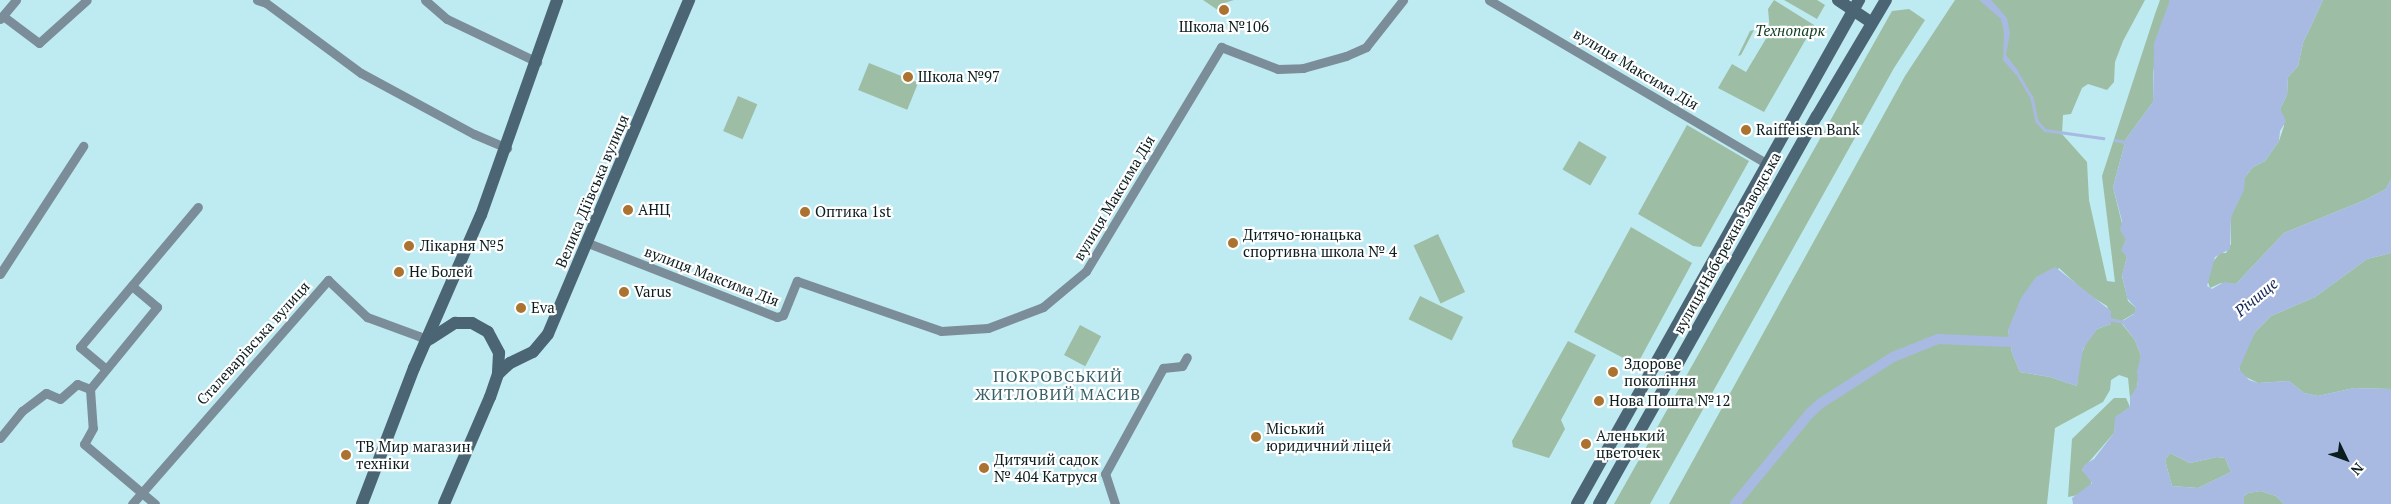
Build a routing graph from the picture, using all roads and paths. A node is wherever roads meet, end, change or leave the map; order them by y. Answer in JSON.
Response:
{"nodes":[{"id":1,"x":16,"y":0,"type":"edge"},
{"id":2,"x":87,"y":0,"type":"edge"},
{"id":3,"x":257,"y":0,"type":"edge"},
{"id":4,"x":425,"y":0,"type":"edge"},
{"id":5,"x":557,"y":0,"type":"edge"},
{"id":6,"x":690,"y":0,"type":"edge"},
{"id":7,"x":1403,"y":0,"type":"edge"},
{"id":8,"x":1489,"y":0,"type":"edge"},
{"id":9,"x":1838,"y":0,"type":"edge"},
{"id":10,"x":1886,"y":0,"type":"edge"},
{"id":11,"x":1856,"y":5,"type":"edge"},
{"id":12,"x":2,"y":18,"type":"edge"},
{"id":13,"x":1871,"y":22,"type":"junction"},
{"id":14,"x":537,"y":62,"type":"junction"},
{"id":15,"x":82,"y":146,"type":"dead end"},
{"id":16,"x":507,"y":148,"type":"junction"},
{"id":17,"x":1767,"y":164,"type":"junction"},
{"id":18,"x":198,"y":206,"type":"dead end"},
{"id":19,"x":588,"y":243,"type":"junction"},
{"id":20,"x":0,"y":274,"type":"edge"},
{"id":21,"x":132,"y":286,"type":"junction"},
{"id":22,"x":427,"y":342,"type":"junction"},
{"id":23,"x":1187,"y":357,"type":"dead end"},
{"id":24,"x":106,"y":369,"type":"junction"},
{"id":25,"x":498,"y":374,"type":"junction"},
{"id":26,"x":90,"y":388,"type":"junction"},
{"id":27,"x":0,"y":438,"type":"edge"},
{"id":28,"x":141,"y":494,"type":"junction"},
{"id":29,"x":132,"y":504,"type":"edge"},
{"id":30,"x":155,"y":504,"type":"edge"},
{"id":31,"x":362,"y":504,"type":"edge"},
{"id":32,"x":444,"y":504,"type":"edge"},
{"id":33,"x":1114,"y":504,"type":"edge"},
{"id":34,"x":1577,"y":504,"type":"edge"},
{"id":35,"x":1599,"y":504,"type":"edge"}],
"edges":[{"from":1,"to":12,"type":"street"},
{"from":2,"to":12,"type":"street"},
{"from":3,"to":16,"type":"street"},
{"from":4,"to":14,"type":"street"},
{"from":5,"to":14,"type":"main road"},
{"from":6,"to":19,"type":"main road","name":"Велика Діївська вулиця"},
{"from":7,"to":19,"type":"street","name":"вулиця Максима Дія"},
{"from":8,"to":17,"type":"street","name":"вулиця Максима Дія"},
{"from":9,"to":11,"type":"main road"},
{"from":10,"to":13,"type":"main road","name":"вулиця Набережна Заводська"},
{"from":11,"to":13,"type":"main road"},
{"from":11,"to":17,"type":"main road","name":"вулиця Набережна Заводська"},
{"from":13,"to":35,"type":"main road","name":"вулиця Набережна Заводська"},
{"from":14,"to":16,"type":"main road"},
{"from":15,"to":20,"type":"street"},
{"from":16,"to":22,"type":"main road"},
{"from":17,"to":34,"type":"main road","name":"вулиця Набережна Заводська"},
{"from":18,"to":21,"type":"street"},
{"from":19,"to":25,"type":"main road","name":"Велика Діївська вулиця"},
{"from":21,"to":24,"type":"street"},
{"from":21,"to":24,"type":"street"},
{"from":22,"to":25,"type":"main road"},
{"from":22,"to":28,"type":"street","name":"Сталеварівська вулиця"},
{"from":22,"to":31,"type":"main road"},
{"from":23,"to":33,"type":"street"},
{"from":24,"to":26,"type":"street"},
{"from":25,"to":32,"type":"main road"},
{"from":26,"to":27,"type":"street"},
{"from":26,"to":28,"type":"street"},
{"from":28,"to":29,"type":"street","name":"Сталеварівська вулиця"},
{"from":28,"to":30,"type":"street"}]}
